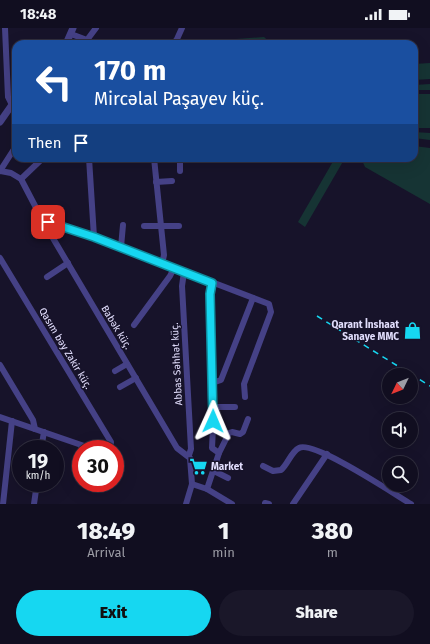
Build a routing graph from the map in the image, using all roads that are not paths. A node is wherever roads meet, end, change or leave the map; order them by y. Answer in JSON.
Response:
{"nodes":[{"id":1,"x":5,"y":28,"type":"edge"},
{"id":2,"x":96,"y":28,"type":"edge"},
{"id":3,"x":182,"y":28,"type":"edge"},
{"id":4,"x":72,"y":31,"type":"edge"},
{"id":5,"x":85,"y":40,"type":"edge"},
{"id":6,"x":89,"y":40,"type":"edge"},
{"id":7,"x":176,"y":40,"type":"edge"},
{"id":8,"x":12,"y":100,"type":"edge"},
{"id":9,"x":12,"y":104,"type":"edge"},
{"id":10,"x":0,"y":122,"type":"edge"},
{"id":11,"x":12,"y":152,"type":"edge"},
{"id":12,"x":38,"y":162,"type":"edge"},
{"id":13,"x":89,"y":162,"type":"edge"},
{"id":14,"x":154,"y":162,"type":"edge"},
{"id":15,"x":180,"y":162,"type":"edge"},
{"id":16,"x":0,"y":171,"type":"edge"},
{"id":17,"x":180,"y":171,"type":"dead end"},
{"id":18,"x":21,"y":179,"type":"junction"},
{"id":19,"x":172,"y":181,"type":"dead end"},
{"id":20,"x":156,"y":182,"type":"junction"},
{"id":21,"x":44,"y":223,"type":"junction"},
{"id":22,"x":123,"y":225,"type":"dead end"},
{"id":23,"x":144,"y":226,"type":"dead end"},
{"id":24,"x":162,"y":226,"type":"junction"},
{"id":25,"x":179,"y":226,"type":"dead end"},
{"id":26,"x":94,"y":237,"type":"junction"},
{"id":27,"x":121,"y":247,"type":"junction"},
{"id":28,"x":0,"y":258,"type":"edge"},
{"id":29,"x":68,"y":263,"type":"junction"},
{"id":30,"x":162,"y":264,"type":"junction"},
{"id":31,"x":174,"y":268,"type":"junction"},
{"id":32,"x":184,"y":272,"type":"junction"},
{"id":33,"x":47,"y":277,"type":"dead end"},
{"id":34,"x":212,"y":283,"type":"junction"},
{"id":35,"x":253,"y":298,"type":"junction"},
{"id":36,"x":134,"y":325,"type":"dead end"},
{"id":37,"x":127,"y":364,"type":"junction"},
{"id":38,"x":0,"y":365,"type":"edge"},
{"id":39,"x":115,"y":372,"type":"dead end"},
{"id":40,"x":136,"y":378,"type":"junction"},
{"id":41,"x":212,"y":383,"type":"junction"},
{"id":42,"x":120,"y":387,"type":"dead end"},
{"id":43,"x":245,"y":397,"type":"dead end"},
{"id":44,"x":214,"y":407,"type":"junction"},
{"id":45,"x":235,"y":407,"type":"dead end"},
{"id":46,"x":0,"y":417,"type":"edge"},
{"id":47,"x":248,"y":419,"type":"dead end"},
{"id":48,"x":12,"y":421,"type":"junction"},
{"id":49,"x":35,"y":429,"type":"junction"},
{"id":50,"x":44,"y":432,"type":"junction"},
{"id":51,"x":43,"y":440,"type":"edge"},
{"id":52,"x":110,"y":440,"type":"edge"},
{"id":53,"x":72,"y":444,"type":"edge"},
{"id":54,"x":220,"y":453,"type":"junction"},
{"id":55,"x":327,"y":454,"type":"junction"},
{"id":56,"x":189,"y":456,"type":"junction"},
{"id":57,"x":263,"y":466,"type":"dead end"},
{"id":58,"x":214,"y":471,"type":"junction"},
{"id":59,"x":228,"y":478,"type":"dead end"},
{"id":60,"x":192,"y":484,"type":"junction"},
{"id":61,"x":207,"y":490,"type":"junction"},
{"id":62,"x":36,"y":492,"type":"edge"},
{"id":63,"x":3,"y":504,"type":"edge"},
{"id":64,"x":34,"y":504,"type":"edge"},
{"id":65,"x":186,"y":504,"type":"edge"},
{"id":66,"x":232,"y":504,"type":"edge"},
{"id":67,"x":293,"y":504,"type":"edge"},
{"id":68,"x":411,"y":504,"type":"edge"}],
"edges":[{"from":1,"to":8,"type":"street"},
{"from":2,"to":6,"type":"street"},
{"from":3,"to":7,"type":"street"},
{"from":4,"to":5,"type":"street"},
{"from":9,"to":10,"type":"street"},
{"from":11,"to":16,"type":"street"},
{"from":12,"to":18,"type":"street"},
{"from":13,"to":26,"type":"street"},
{"from":14,"to":20,"type":"street"},
{"from":15,"to":17,"type":"street"},
{"from":16,"to":18,"type":"street"},
{"from":18,"to":21,"type":"street","name":"Babək küç."},
{"from":19,"to":20,"type":"street"},
{"from":20,"to":24,"type":"street"},
{"from":21,"to":26,"type":"street"},
{"from":21,"to":29,"type":"street","name":"Babək küç."},
{"from":22,"to":27,"type":"street"},
{"from":23,"to":24,"type":"street"},
{"from":24,"to":25,"type":"street"},
{"from":24,"to":30,"type":"street"},
{"from":26,"to":27,"type":"street"},
{"from":27,"to":30,"type":"street"},
{"from":28,"to":52,"type":"street","name":"Qasım bəy Zakir küç."},
{"from":29,"to":33,"type":"street"},
{"from":29,"to":37,"type":"street","name":"Babək küç."},
{"from":30,"to":31,"type":"street"},
{"from":31,"to":32,"type":"street"},
{"from":31,"to":36,"type":"street"},
{"from":32,"to":34,"type":"street"},
{"from":32,"to":56,"type":"street","name":"Abbas Səhhət küç."},
{"from":34,"to":35,"type":"street"},
{"from":34,"to":41,"type":"street"},
{"from":35,"to":41,"type":"street"},
{"from":35,"to":43,"type":"street"},
{"from":37,"to":39,"type":"street"},
{"from":37,"to":40,"type":"street","name":"Babək küç."},
{"from":38,"to":49,"type":"street"},
{"from":40,"to":42,"type":"street"},
{"from":40,"to":56,"type":"street","name":"Babək küç."},
{"from":41,"to":44,"type":"street"},
{"from":44,"to":45,"type":"street"},
{"from":44,"to":54,"type":"street"},
{"from":46,"to":48,"type":"street"},
{"from":47,"to":54,"type":"street"},
{"from":48,"to":49,"type":"street"},
{"from":48,"to":63,"type":"street"},
{"from":49,"to":50,"type":"street"},
{"from":50,"to":51,"type":"street"},
{"from":50,"to":53,"type":"street"},
{"from":54,"to":58,"type":"street"},
{"from":55,"to":57,"type":"street"},
{"from":55,"to":67,"type":"street"},
{"from":55,"to":68,"type":"street"},
{"from":56,"to":60,"type":"street"},
{"from":58,"to":59,"type":"street"},
{"from":58,"to":61,"type":"street"},
{"from":60,"to":61,"type":"street"},
{"from":60,"to":65,"type":"street"},
{"from":61,"to":66,"type":"street"},
{"from":62,"to":64,"type":"street"}]}
